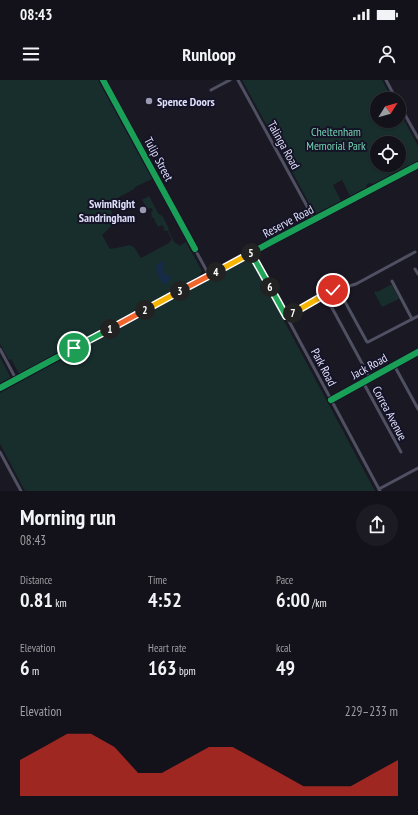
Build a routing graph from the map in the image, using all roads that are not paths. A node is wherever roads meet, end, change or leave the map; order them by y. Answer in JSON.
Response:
{"nodes":[{"id":1,"x":103,"y":80,"type":"edge"},
{"id":2,"x":230,"y":80,"type":"edge"},
{"id":3,"x":238,"y":80,"type":"edge"},
{"id":4,"x":386,"y":80,"type":"edge"},
{"id":5,"x":211,"y":90,"type":"dead end"},
{"id":6,"x":392,"y":92,"type":"edge"},
{"id":7,"x":406,"y":117,"type":"edge"},
{"id":8,"x":418,"y":138,"type":"edge"},
{"id":9,"x":418,"y":165,"type":"edge"},
{"id":10,"x":314,"y":219,"type":"junction"},
{"id":11,"x":252,"y":252,"type":"junction"},
{"id":12,"x":416,"y":252,"type":"dead end"},
{"id":13,"x":415,"y":269,"type":"dead end"},
{"id":14,"x":418,"y":274,"type":"edge"},
{"id":15,"x":209,"y":275,"type":"junction"},
{"id":16,"x":392,"y":281,"type":"dead end"},
{"id":17,"x":338,"y":289,"type":"junction"},
{"id":18,"x":325,"y":295,"type":"junction"},
{"id":19,"x":286,"y":316,"type":"junction"},
{"id":20,"x":418,"y":316,"type":"edge"},
{"id":21,"x":412,"y":319,"type":"junction"},
{"id":22,"x":0,"y":350,"type":"edge"},
{"id":23,"x":418,"y":352,"type":"edge"},
{"id":24,"x":394,"y":365,"type":"junction"},
{"id":25,"x":370,"y":378,"type":"junction"},
{"id":26,"x":16,"y":379,"type":"junction"},
{"id":27,"x":363,"y":382,"type":"junction"},
{"id":28,"x":0,"y":388,"type":"edge"},
{"id":29,"x":331,"y":400,"type":"junction"},
{"id":30,"x":418,"y":409,"type":"edge"},
{"id":31,"x":0,"y":452,"type":"edge"},
{"id":32,"x":401,"y":452,"type":"dead end"},
{"id":33,"x":418,"y":468,"type":"edge"},
{"id":34,"x":379,"y":490,"type":"edge"},
{"id":35,"x":21,"y":491,"type":"edge"}],
"edges":[{"from":1,"to":15,"type":"street","name":"Tulip Street"},
{"from":2,"to":5,"type":"street"},
{"from":3,"to":10,"type":"street","name":"Talinga Road"},
{"from":4,"to":6,"type":"street"},
{"from":7,"to":8,"type":"street"},
{"from":9,"to":10,"type":"street","name":"Reserve Road"},
{"from":10,"to":11,"type":"street","name":"Reserve Road"},
{"from":11,"to":15,"type":"street","name":"Reserve Road"},
{"from":11,"to":19,"type":"street","name":"Park Road"},
{"from":12,"to":17,"type":"street"},
{"from":13,"to":14,"type":"street"},
{"from":15,"to":26,"type":"street","name":"Reserve Road"},
{"from":16,"to":21,"type":"street"},
{"from":17,"to":18,"type":"street"},
{"from":17,"to":21,"type":"street"},
{"from":18,"to":19,"type":"street"},
{"from":18,"to":25,"type":"street"},
{"from":19,"to":29,"type":"street","name":"Park Road"},
{"from":20,"to":21,"type":"street"},
{"from":22,"to":26,"type":"street"},
{"from":23,"to":24,"type":"street","name":"Jack Road"},
{"from":24,"to":25,"type":"street","name":"Jack Road"},
{"from":24,"to":30,"type":"street"},
{"from":25,"to":27,"type":"street","name":"Jack Road"},
{"from":26,"to":28,"type":"street","name":"Reserve Road"},
{"from":27,"to":29,"type":"street","name":"Jack Road"},
{"from":27,"to":32,"type":"street","name":"Correa Avenue"},
{"from":29,"to":34,"type":"street","name":"Park Road"},
{"from":31,"to":35,"type":"street"},
{"from":33,"to":34,"type":"street"}]}
